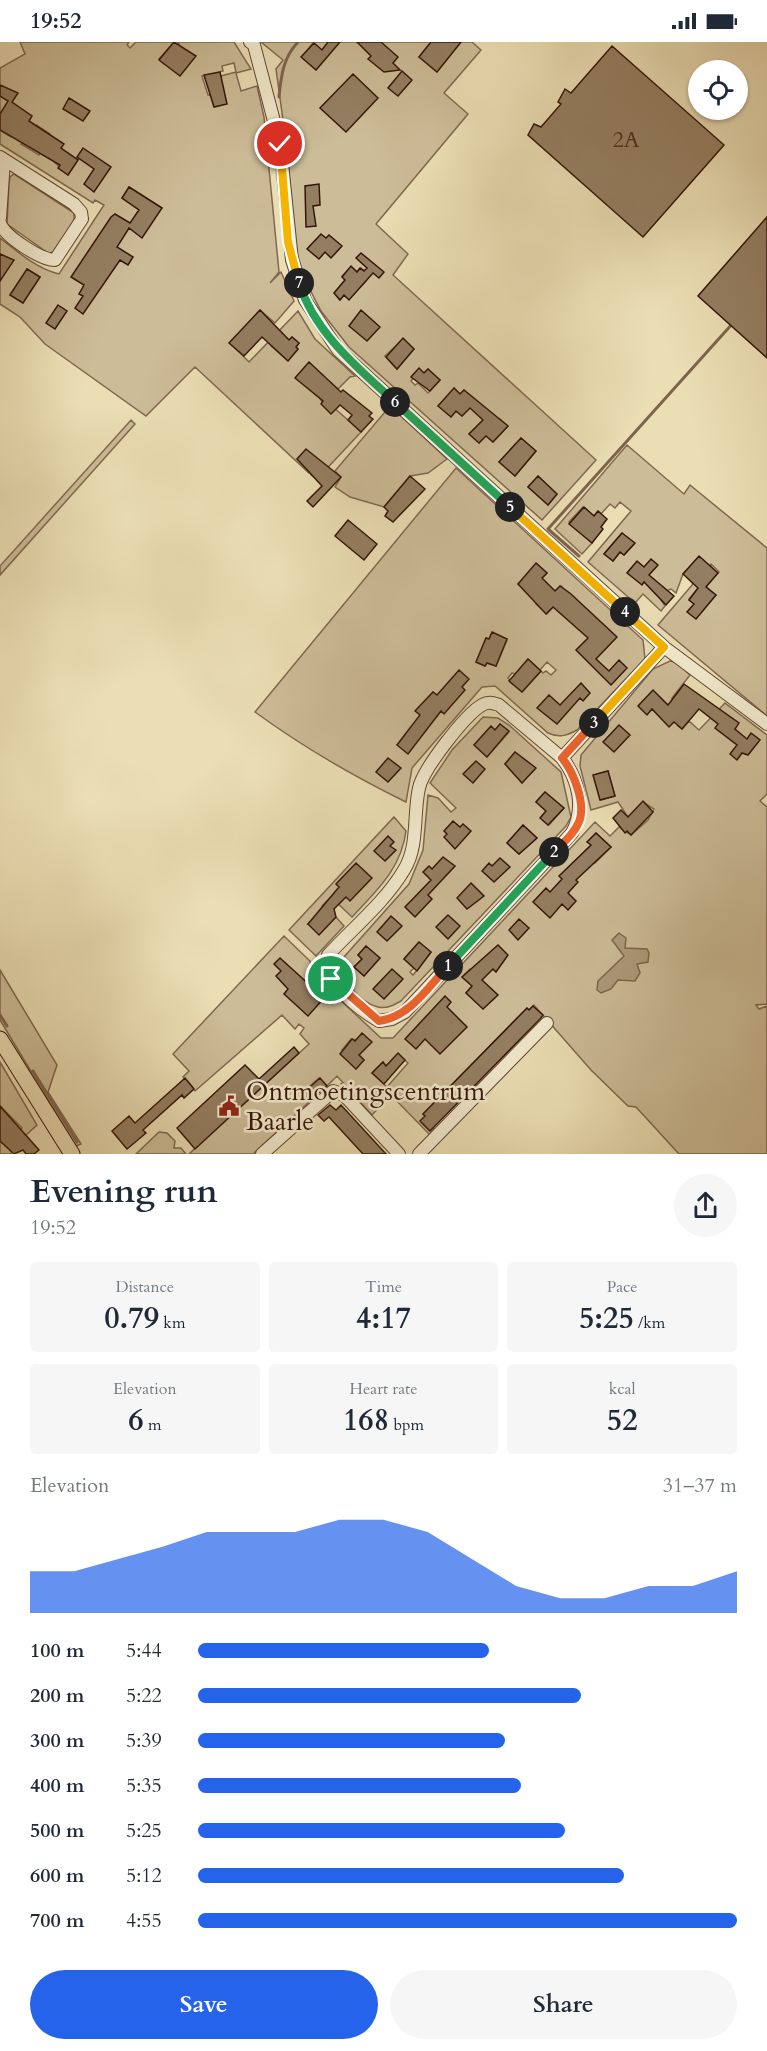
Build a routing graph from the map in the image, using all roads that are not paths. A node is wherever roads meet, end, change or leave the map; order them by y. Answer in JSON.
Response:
{"nodes":[{"id":1,"x":250,"y":42,"type":"edge"},
{"id":2,"x":2,"y":158,"type":"edge"},
{"id":3,"x":0,"y":218,"type":"edge"},
{"id":4,"x":0,"y":223,"type":"edge"},
{"id":5,"x":664,"y":647,"type":"junction"},
{"id":6,"x":767,"y":724,"type":"edge"},
{"id":7,"x":562,"y":758,"type":"junction"},
{"id":8,"x":547,"y":1023,"type":"dead end"},
{"id":9,"x":0,"y":1039,"type":"edge"},
{"id":10,"x":72,"y":1154,"type":"edge"},
{"id":11,"x":262,"y":1154,"type":"edge"},
{"id":12,"x":399,"y":1154,"type":"edge"},
{"id":13,"x":419,"y":1154,"type":"edge"}],
"edges":[{"from":1,"to":5,"type":"street"},
{"from":2,"to":3,"type":"street"},
{"from":2,"to":4,"type":"street"},
{"from":5,"to":6,"type":"street"},
{"from":5,"to":7,"type":"street"},
{"from":7,"to":7,"type":"street"},
{"from":8,"to":13,"type":"street"},
{"from":9,"to":10,"type":"main road"},
{"from":11,"to":12,"type":"street"}]}
